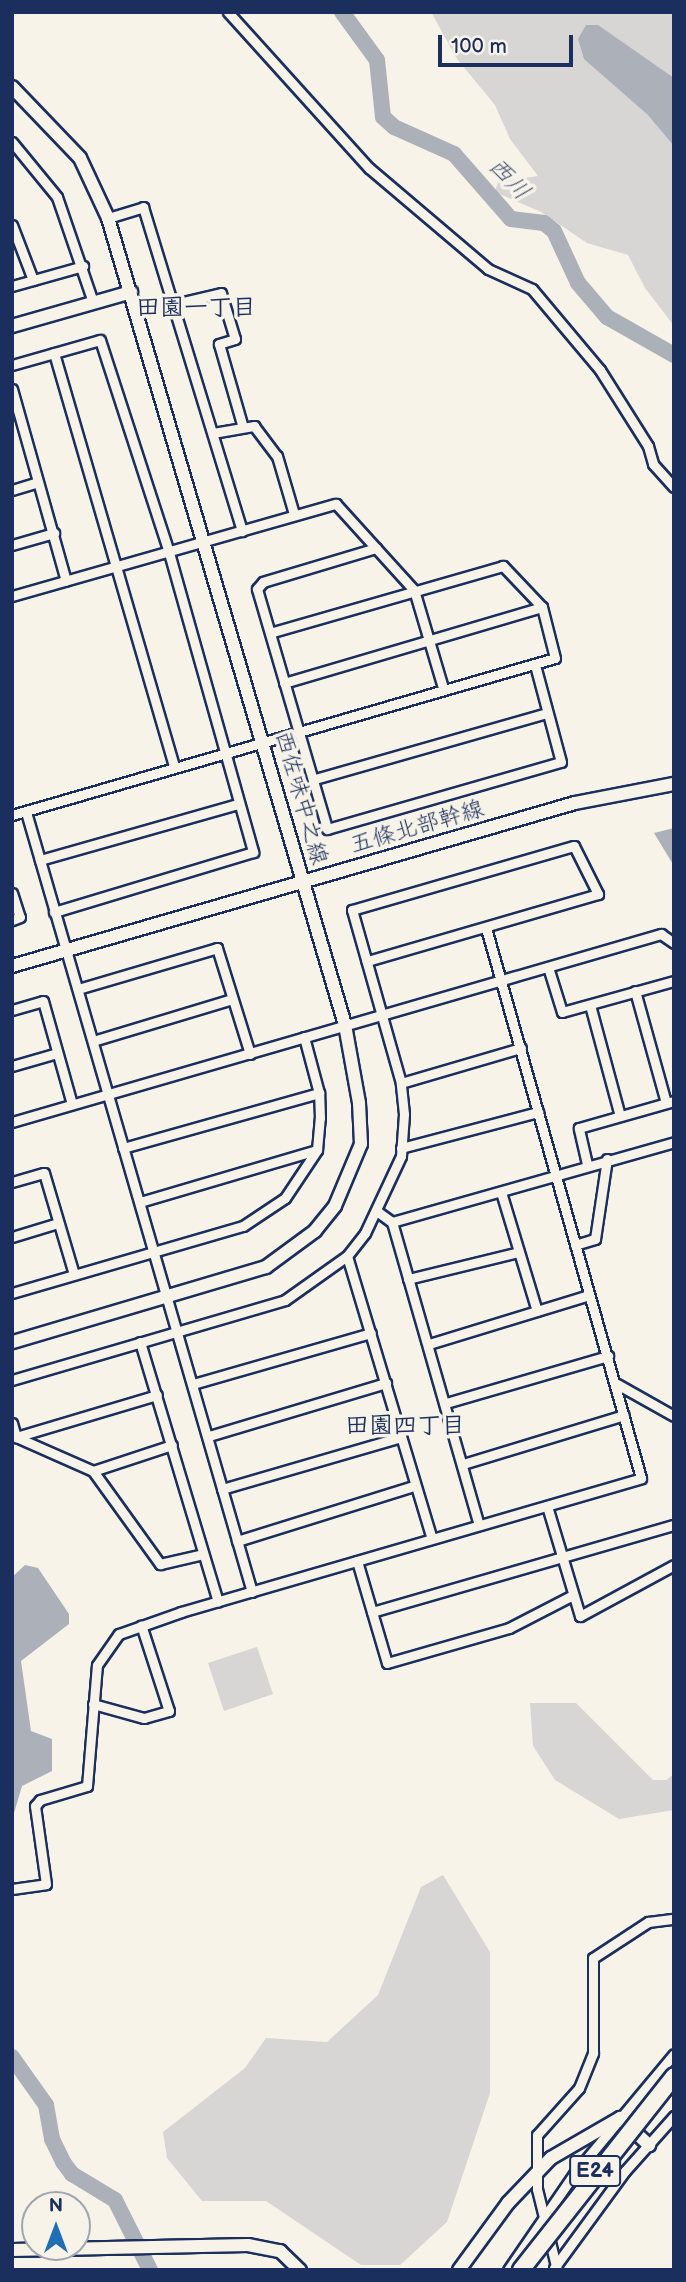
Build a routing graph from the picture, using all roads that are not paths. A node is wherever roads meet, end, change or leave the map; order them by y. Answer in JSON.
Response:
{"nodes":[{"id":1,"x":228,"y":12,"type":"edge"},
{"id":2,"x":12,"y":87,"type":"edge"},
{"id":3,"x":12,"y":142,"type":"edge"},
{"id":4,"x":108,"y":218,"type":"junction"},
{"id":5,"x":12,"y":225,"type":"edge"},
{"id":6,"x":83,"y":266,"type":"junction"},
{"id":7,"x":33,"y":280,"type":"junction"},
{"id":8,"x":12,"y":286,"type":"edge"},
{"id":9,"x":131,"y":292,"type":"junction"},
{"id":10,"x":93,"y":302,"type":"junction"},
{"id":11,"x":175,"y":304,"type":"junction"},
{"id":12,"x":12,"y":326,"type":"edge"},
{"id":13,"x":54,"y":353,"type":"junction"},
{"id":14,"x":12,"y":365,"type":"edge"},
{"id":15,"x":12,"y":388,"type":"edge"},
{"id":16,"x":242,"y":424,"type":"junction"},
{"id":17,"x":213,"y":433,"type":"junction"},
{"id":18,"x":38,"y":482,"type":"junction"},
{"id":19,"x":674,"y":487,"type":"edge"},
{"id":20,"x":12,"y":491,"type":"edge"},
{"id":21,"x":294,"y":514,"type":"junction"},
{"id":22,"x":242,"y":531,"type":"junction"},
{"id":23,"x":54,"y":533,"type":"junction"},
{"id":24,"x":204,"y":541,"type":"junction"},
{"id":25,"x":12,"y":545,"type":"edge"},
{"id":26,"x":376,"y":548,"type":"junction"},
{"id":27,"x":168,"y":550,"type":"junction"},
{"id":28,"x":117,"y":565,"type":"junction"},
{"id":29,"x":66,"y":581,"type":"junction"},
{"id":30,"x":414,"y":590,"type":"junction"},
{"id":31,"x":12,"y":596,"type":"edge"},
{"id":32,"x":542,"y":607,"type":"junction"},
{"id":33,"x":270,"y":633,"type":"junction"},
{"id":34,"x":430,"y":641,"type":"junction"},
{"id":35,"x":535,"y":665,"type":"junction"},
{"id":36,"x":284,"y":683,"type":"junction"},
{"id":37,"x":443,"y":688,"type":"junction"},
{"id":38,"x":547,"y":713,"type":"junction"},
{"id":39,"x":299,"y":732,"type":"junction"},
{"id":40,"x":263,"y":744,"type":"junction"},
{"id":41,"x":224,"y":755,"type":"junction"},
{"id":42,"x":174,"y":766,"type":"junction"},
{"id":43,"x":315,"y":779,"type":"junction"},
{"id":44,"x":674,"y":784,"type":"edge"},
{"id":45,"x":238,"y":804,"type":"junction"},
{"id":46,"x":26,"y":811,"type":"junction"},
{"id":47,"x":12,"y":815,"type":"edge"},
{"id":48,"x":40,"y":860,"type":"junction"},
{"id":49,"x":303,"y":881,"type":"junction"},
{"id":50,"x":12,"y":894,"type":"edge"},
{"id":51,"x":54,"y":912,"type":"junction"},
{"id":52,"x":12,"y":920,"type":"edge"},
{"id":53,"x":486,"y":929,"type":"junction"},
{"id":54,"x":674,"y":943,"type":"edge"},
{"id":55,"x":66,"y":951,"type":"junction"},
{"id":56,"x":367,"y":961,"type":"junction"},
{"id":57,"x":12,"y":966,"type":"edge"},
{"id":58,"x":548,"y":967,"type":"junction"},
{"id":59,"x":500,"y":980,"type":"junction"},
{"id":60,"x":674,"y":981,"type":"edge"},
{"id":61,"x":78,"y":989,"type":"junction"},
{"id":62,"x":635,"y":991,"type":"junction"},
{"id":63,"x":232,"y":999,"type":"junction"},
{"id":64,"x":590,"y":1005,"type":"junction"},
{"id":65,"x":12,"y":1010,"type":"edge"},
{"id":66,"x":382,"y":1015,"type":"junction"},
{"id":67,"x":345,"y":1025,"type":"junction"},
{"id":68,"x":304,"y":1037,"type":"junction"},
{"id":69,"x":93,"y":1041,"type":"junction"},
{"id":70,"x":521,"y":1048,"type":"junction"},
{"id":71,"x":57,"y":1053,"type":"junction"},
{"id":72,"x":250,"y":1054,"type":"junction"},
{"id":73,"x":12,"y":1066,"type":"edge"},
{"id":74,"x":401,"y":1083,"type":"junction"},
{"id":75,"x":107,"y":1093,"type":"junction"},
{"id":76,"x":319,"y":1093,"type":"junction"},
{"id":77,"x":670,"y":1102,"type":"edge"},
{"id":78,"x":72,"y":1104,"type":"junction"},
{"id":79,"x":538,"y":1112,"type":"junction"},
{"id":80,"x":620,"y":1116,"type":"junction"},
{"id":81,"x":12,"y":1122,"type":"edge"},
{"id":82,"x":674,"y":1142,"type":"edge"},
{"id":83,"x":401,"y":1147,"type":"junction"},
{"id":84,"x":123,"y":1148,"type":"junction"},
{"id":85,"x":317,"y":1150,"type":"junction"},
{"id":86,"x":607,"y":1159,"type":"junction"},
{"id":87,"x":587,"y":1164,"type":"junction"},
{"id":88,"x":557,"y":1175,"type":"junction"},
{"id":89,"x":12,"y":1182,"type":"edge"},
{"id":90,"x":501,"y":1192,"type":"junction"},
{"id":91,"x":139,"y":1202,"type":"junction"},
{"id":92,"x":378,"y":1212,"type":"junction"},
{"id":93,"x":392,"y":1222,"type":"junction"},
{"id":94,"x":58,"y":1223,"type":"junction"},
{"id":95,"x":12,"y":1237,"type":"edge"},
{"id":96,"x":575,"y":1245,"type":"junction"},
{"id":97,"x":519,"y":1252,"type":"junction"},
{"id":98,"x":155,"y":1253,"type":"junction"},
{"id":99,"x":347,"y":1256,"type":"junction"},
{"id":100,"x":74,"y":1274,"type":"junction"},
{"id":101,"x":408,"y":1279,"type":"junction"},
{"id":102,"x":12,"y":1293,"type":"edge"},
{"id":103,"x":589,"y":1295,"type":"junction"},
{"id":104,"x":165,"y":1296,"type":"junction"},
{"id":105,"x":537,"y":1311,"type":"junction"},
{"id":106,"x":174,"y":1331,"type":"junction"},
{"id":107,"x":370,"y":1333,"type":"junction"},
{"id":108,"x":12,"y":1342,"type":"edge"},
{"id":109,"x":140,"y":1342,"type":"junction"},
{"id":110,"x":429,"y":1344,"type":"junction"},
{"id":111,"x":608,"y":1356,"type":"junction"},
{"id":112,"x":12,"y":1380,"type":"edge"},
{"id":113,"x":386,"y":1383,"type":"junction"},
{"id":114,"x":193,"y":1384,"type":"junction"},
{"id":115,"x":617,"y":1384,"type":"junction"},
{"id":116,"x":157,"y":1395,"type":"junction"},
{"id":117,"x":446,"y":1403,"type":"junction"},
{"id":118,"x":624,"y":1415,"type":"junction"},
{"id":119,"x":674,"y":1416,"type":"edge"},
{"id":120,"x":12,"y":1423,"type":"edge"},
{"id":121,"x":208,"y":1436,"type":"junction"},
{"id":122,"x":16,"y":1437,"type":"junction"},
{"id":123,"x":401,"y":1437,"type":"junction"},
{"id":124,"x":172,"y":1445,"type":"junction"},
{"id":125,"x":463,"y":1464,"type":"junction"},
{"id":126,"x":93,"y":1471,"type":"junction"},
{"id":127,"x":414,"y":1486,"type":"junction"},
{"id":128,"x":222,"y":1489,"type":"junction"},
{"id":129,"x":547,"y":1506,"type":"junction"},
{"id":130,"x":479,"y":1525,"type":"junction"},
{"id":131,"x":674,"y":1525,"type":"edge"},
{"id":132,"x":432,"y":1539,"type":"junction"},
{"id":133,"x":237,"y":1541,"type":"junction"},
{"id":134,"x":203,"y":1554,"type":"junction"},
{"id":135,"x":562,"y":1558,"type":"junction"},
{"id":136,"x":357,"y":1561,"type":"junction"},
{"id":137,"x":674,"y":1564,"type":"edge"},
{"id":138,"x":251,"y":1592,"type":"junction"},
{"id":139,"x":573,"y":1595,"type":"junction"},
{"id":140,"x":218,"y":1602,"type":"junction"},
{"id":141,"x":372,"y":1612,"type":"junction"},
{"id":142,"x":142,"y":1625,"type":"junction"},
{"id":143,"x":93,"y":1704,"type":"junction"},
{"id":144,"x":12,"y":1889,"type":"edge"},
{"id":145,"x":674,"y":1919,"type":"edge"},
{"id":146,"x":674,"y":2054,"type":"edge"},
{"id":147,"x":674,"y":2076,"type":"edge"},
{"id":148,"x":674,"y":2116,"type":"edge"},
{"id":149,"x":620,"y":2118,"type":"junction"},
{"id":150,"x":649,"y":2145,"type":"junction"},
{"id":151,"x":536,"y":2171,"type":"junction"},
{"id":152,"x":542,"y":2219,"type":"junction"},
{"id":153,"x":12,"y":2250,"type":"edge"},
{"id":154,"x":555,"y":2268,"type":"edge"},
{"id":155,"x":300,"y":2270,"type":"edge"},
{"id":156,"x":459,"y":2270,"type":"edge"},
{"id":157,"x":508,"y":2270,"type":"edge"},
{"id":158,"x":521,"y":2270,"type":"edge"}],
"edges":[{"from":1,"to":19,"type":"street"},
{"from":2,"to":4,"type":"main road","name":"西佐味中之線"},
{"from":3,"to":6,"type":"street"},
{"from":4,"to":9,"type":"main road","name":"西佐味中之線"},
{"from":4,"to":11,"type":"street"},
{"from":5,"to":7,"type":"street"},
{"from":6,"to":7,"type":"street"},
{"from":6,"to":10,"type":"street"},
{"from":7,"to":8,"type":"street"},
{"from":9,"to":10,"type":"main road"},
{"from":9,"to":24,"type":"main road","name":"西佐味中之線"},
{"from":10,"to":12,"type":"main road"},
{"from":11,"to":16,"type":"street"},
{"from":11,"to":17,"type":"street"},
{"from":13,"to":14,"type":"street"},
{"from":13,"to":27,"type":"street"},
{"from":13,"to":28,"type":"street"},
{"from":15,"to":18,"type":"street"},
{"from":16,"to":17,"type":"street"},
{"from":16,"to":21,"type":"street"},
{"from":17,"to":22,"type":"street"},
{"from":18,"to":20,"type":"street"},
{"from":18,"to":23,"type":"street"},
{"from":21,"to":22,"type":"street"},
{"from":21,"to":26,"type":"street"},
{"from":22,"to":24,"type":"street"},
{"from":23,"to":25,"type":"street"},
{"from":23,"to":29,"type":"street"},
{"from":24,"to":27,"type":"street"},
{"from":24,"to":40,"type":"main road","name":"西佐味中之線"},
{"from":26,"to":30,"type":"street"},
{"from":26,"to":33,"type":"street"},
{"from":27,"to":28,"type":"street"},
{"from":27,"to":41,"type":"street"},
{"from":28,"to":29,"type":"street"},
{"from":28,"to":42,"type":"street"},
{"from":29,"to":31,"type":"street"},
{"from":30,"to":32,"type":"street"},
{"from":30,"to":33,"type":"street"},
{"from":30,"to":34,"type":"street"},
{"from":32,"to":34,"type":"street"},
{"from":32,"to":35,"type":"street"},
{"from":33,"to":36,"type":"street"},
{"from":34,"to":36,"type":"street"},
{"from":34,"to":37,"type":"street"},
{"from":35,"to":37,"type":"street"},
{"from":35,"to":38,"type":"street"},
{"from":36,"to":39,"type":"street"},
{"from":37,"to":39,"type":"street"},
{"from":38,"to":43,"type":"street"},
{"from":38,"to":43,"type":"street"},
{"from":39,"to":40,"type":"street"},
{"from":39,"to":43,"type":"street"},
{"from":40,"to":41,"type":"street"},
{"from":40,"to":49,"type":"main road","name":"西佐味中之線"},
{"from":41,"to":42,"type":"street"},
{"from":41,"to":45,"type":"street"},
{"from":42,"to":46,"type":"street"},
{"from":44,"to":49,"type":"main road","name":"五條北部幹線"},
{"from":45,"to":48,"type":"street"},
{"from":45,"to":51,"type":"street"},
{"from":46,"to":47,"type":"street"},
{"from":46,"to":48,"type":"street"},
{"from":48,"to":51,"type":"street"},
{"from":49,"to":55,"type":"main road","name":"五條北部幹線"},
{"from":49,"to":67,"type":"main road","name":"西佐味中之線"},
{"from":50,"to":52,"type":"street"},
{"from":51,"to":55,"type":"street"},
{"from":53,"to":56,"type":"street"},
{"from":53,"to":56,"type":"street"},
{"from":53,"to":59,"type":"street"},
{"from":54,"to":58,"type":"street"},
{"from":55,"to":57,"type":"main road","name":"五條北部幹線"},
{"from":55,"to":61,"type":"street"},
{"from":56,"to":66,"type":"street"},
{"from":58,"to":59,"type":"street"},
{"from":58,"to":64,"type":"street"},
{"from":59,"to":66,"type":"street"},
{"from":59,"to":70,"type":"street"},
{"from":60,"to":62,"type":"street"},
{"from":61,"to":63,"type":"street"},
{"from":61,"to":69,"type":"street"},
{"from":62,"to":64,"type":"street"},
{"from":62,"to":77,"type":"street"},
{"from":63,"to":69,"type":"street"},
{"from":63,"to":72,"type":"street"},
{"from":64,"to":80,"type":"street"},
{"from":65,"to":71,"type":"street"},
{"from":66,"to":67,"type":"street"},
{"from":66,"to":74,"type":"street"},
{"from":67,"to":68,"type":"street"},
{"from":67,"to":104,"type":"main road","name":"西佐味中之線"},
{"from":68,"to":72,"type":"street"},
{"from":68,"to":76,"type":"street"},
{"from":69,"to":75,"type":"street"},
{"from":70,"to":74,"type":"street"},
{"from":70,"to":79,"type":"street"},
{"from":71,"to":73,"type":"street"},
{"from":71,"to":78,"type":"street"},
{"from":72,"to":75,"type":"street"},
{"from":74,"to":83,"type":"street"},
{"from":75,"to":78,"type":"street"},
{"from":75,"to":84,"type":"street"},
{"from":76,"to":84,"type":"street"},
{"from":76,"to":85,"type":"street"},
{"from":77,"to":80,"type":"street"},
{"from":78,"to":81,"type":"street"},
{"from":79,"to":83,"type":"street"},
{"from":79,"to":88,"type":"street"},
{"from":80,"to":87,"type":"street"},
{"from":82,"to":86,"type":"street"},
{"from":83,"to":92,"type":"street"},
{"from":84,"to":91,"type":"street"},
{"from":85,"to":91,"type":"street"},
{"from":85,"to":98,"type":"street"},
{"from":86,"to":87,"type":"street"},
{"from":86,"to":96,"type":"street"},
{"from":87,"to":88,"type":"street"},
{"from":88,"to":90,"type":"street"},
{"from":88,"to":96,"type":"street"},
{"from":89,"to":94,"type":"street"},
{"from":90,"to":93,"type":"street"},
{"from":90,"to":97,"type":"street"},
{"from":91,"to":98,"type":"street"},
{"from":92,"to":93,"type":"street"},
{"from":92,"to":99,"type":"street"},
{"from":93,"to":101,"type":"street"},
{"from":94,"to":95,"type":"street"},
{"from":94,"to":100,"type":"street"},
{"from":96,"to":103,"type":"street"},
{"from":97,"to":101,"type":"street"},
{"from":97,"to":105,"type":"street"},
{"from":98,"to":100,"type":"street"},
{"from":98,"to":104,"type":"street"},
{"from":99,"to":106,"type":"street"},
{"from":99,"to":107,"type":"street"},
{"from":100,"to":102,"type":"street"},
{"from":101,"to":110,"type":"street"},
{"from":103,"to":105,"type":"street"},
{"from":103,"to":111,"type":"street"},
{"from":104,"to":106,"type":"street"},
{"from":104,"to":108,"type":"main road","name":"西佐味中之線"},
{"from":105,"to":110,"type":"street"},
{"from":106,"to":109,"type":"street"},
{"from":106,"to":114,"type":"street"},
{"from":107,"to":113,"type":"street"},
{"from":107,"to":114,"type":"street"},
{"from":109,"to":112,"type":"street"},
{"from":109,"to":116,"type":"street"},
{"from":110,"to":117,"type":"street"},
{"from":111,"to":115,"type":"street"},
{"from":111,"to":117,"type":"street"},
{"from":113,"to":121,"type":"street"},
{"from":113,"to":123,"type":"street"},
{"from":114,"to":121,"type":"street"},
{"from":115,"to":118,"type":"street"},
{"from":115,"to":119,"type":"street"},
{"from":116,"to":122,"type":"street"},
{"from":116,"to":124,"type":"street"},
{"from":117,"to":125,"type":"street"},
{"from":118,"to":125,"type":"street"},
{"from":118,"to":129,"type":"street"},
{"from":120,"to":122,"type":"street"},
{"from":121,"to":128,"type":"street"},
{"from":122,"to":126,"type":"street"},
{"from":123,"to":127,"type":"street"},
{"from":123,"to":128,"type":"street"},
{"from":124,"to":126,"type":"street"},
{"from":124,"to":134,"type":"street"},
{"from":125,"to":130,"type":"street"},
{"from":126,"to":134,"type":"street"},
{"from":127,"to":132,"type":"street"},
{"from":127,"to":133,"type":"street"},
{"from":128,"to":133,"type":"street"},
{"from":129,"to":130,"type":"street"},
{"from":129,"to":135,"type":"street"},
{"from":130,"to":132,"type":"street"},
{"from":131,"to":135,"type":"street"},
{"from":132,"to":136,"type":"street"},
{"from":133,"to":138,"type":"street"},
{"from":134,"to":140,"type":"street"},
{"from":135,"to":139,"type":"street"},
{"from":135,"to":141,"type":"street"},
{"from":136,"to":138,"type":"street"},
{"from":136,"to":141,"type":"street"},
{"from":137,"to":139,"type":"street"},
{"from":138,"to":140,"type":"street"},
{"from":139,"to":141,"type":"street"},
{"from":140,"to":142,"type":"street"},
{"from":142,"to":143,"type":"street"},
{"from":142,"to":143,"type":"street"},
{"from":143,"to":144,"type":"street"},
{"from":145,"to":151,"type":"street"},
{"from":146,"to":149,"type":"street"},
{"from":147,"to":158,"type":"highway","number":"E24","bridge":true},
{"from":148,"to":150,"type":"street"},
{"from":149,"to":150,"type":"main road"},
{"from":149,"to":151,"type":"main road"},
{"from":149,"to":152,"type":"street"},
{"from":150,"to":154,"type":"street"},
{"from":151,"to":152,"type":"street"},
{"from":151,"to":156,"type":"main road"},
{"from":152,"to":154,"type":"street"},
{"from":152,"to":157,"type":"street"},
{"from":153,"to":155,"type":"main road"}]}
